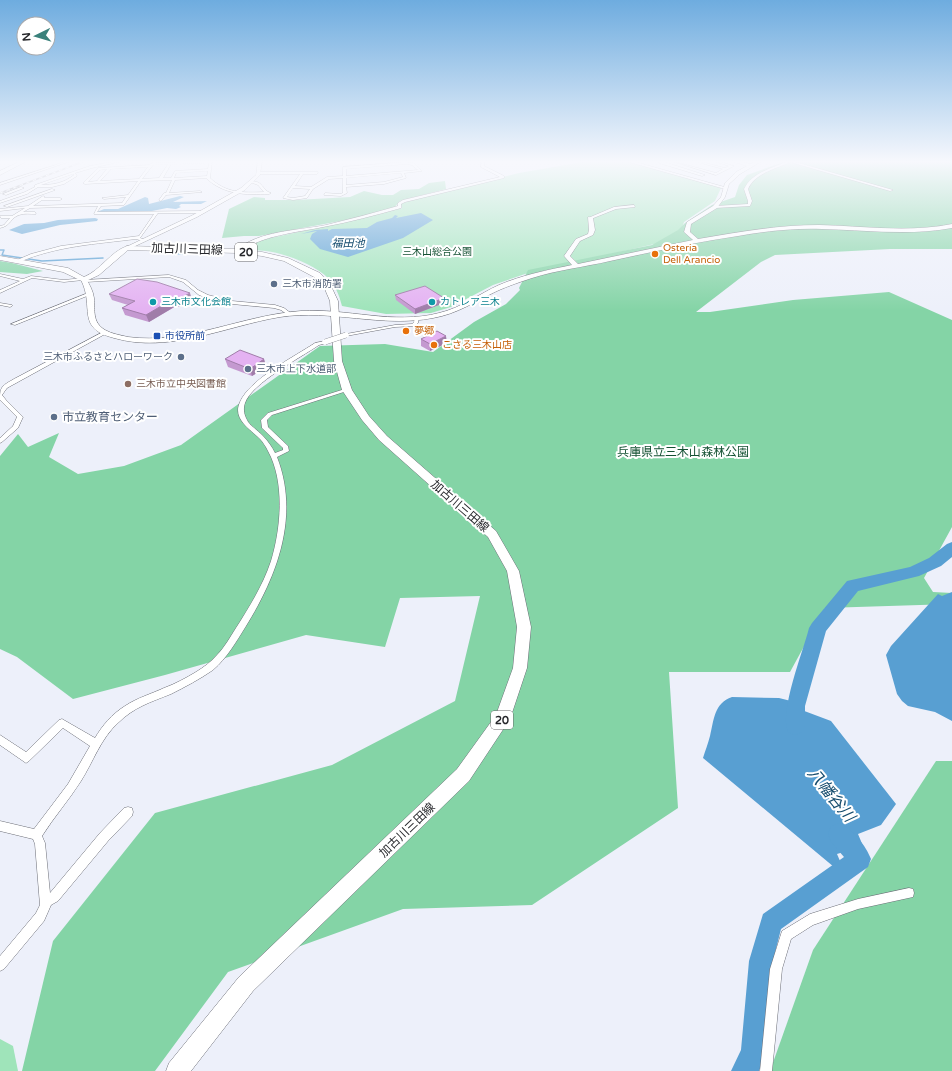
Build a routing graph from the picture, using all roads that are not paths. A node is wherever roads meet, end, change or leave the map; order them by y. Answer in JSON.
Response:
{"nodes":[{"id":1,"x":21,"y":211,"type":"edge"},
{"id":2,"x":96,"y":211,"type":"edge"},
{"id":3,"x":389,"y":211,"type":"edge"},
{"id":4,"x":608,"y":211,"type":"edge"},
{"id":5,"x":709,"y":211,"type":"edge"},
{"id":6,"x":35,"y":212,"type":"dead end"},
{"id":7,"x":157,"y":212,"type":"junction"},
{"id":8,"x":202,"y":212,"type":"joint"},
{"id":9,"x":18,"y":213,"type":"junction"},
{"id":10,"x":1,"y":217,"type":"edge"},
{"id":11,"x":14,"y":217,"type":"junction"},
{"id":12,"x":590,"y":218,"type":"joint"},
{"id":13,"x":952,"y":226,"type":"edge"},
{"id":14,"x":0,"y":227,"type":"edge"},
{"id":15,"x":139,"y":239,"type":"junction"},
{"id":16,"x":697,"y":241,"type":"junction"},
{"id":17,"x":127,"y":248,"type":"junction"},
{"id":18,"x":237,"y":251,"type":"junction"},
{"id":19,"x":0,"y":258,"type":"edge"},
{"id":20,"x":18,"y":261,"type":"junction"},
{"id":21,"x":576,"y":266,"type":"junction"},
{"id":22,"x":0,"y":276,"type":"edge"},
{"id":23,"x":22,"y":280,"type":"junction"},
{"id":24,"x":84,"y":280,"type":"junction"},
{"id":25,"x":0,"y":292,"type":"edge"},
{"id":26,"x":90,"y":294,"type":"junction"},
{"id":27,"x":0,"y":304,"type":"edge"},
{"id":28,"x":10,"y":306,"type":"dead end"},
{"id":29,"x":335,"y":313,"type":"junction"},
{"id":30,"x":290,"y":314,"type":"junction"},
{"id":31,"x":417,"y":318,"type":"junction"},
{"id":32,"x":13,"y":324,"type":"dead end"},
{"id":33,"x":105,"y":333,"type":"junction"},
{"id":34,"x":347,"y":390,"type":"junction"},
{"id":35,"x":0,"y":395,"type":"edge"},
{"id":36,"x":0,"y":441,"type":"edge"},
{"id":37,"x":274,"y":456,"type":"junction"},
{"id":38,"x":0,"y":739,"type":"edge"},
{"id":39,"x":95,"y":744,"type":"junction"},
{"id":40,"x":128,"y":812,"type":"dead end"},
{"id":41,"x":0,"y":826,"type":"edge"},
{"id":42,"x":36,"y":835,"type":"junction"},
{"id":43,"x":910,"y":893,"type":"dead end"},
{"id":44,"x":45,"y":904,"type":"junction"},
{"id":45,"x":0,"y":966,"type":"edge"},
{"id":46,"x":177,"y":1071,"type":"edge"},
{"id":47,"x":766,"y":1071,"type":"edge"}],
"edges":[{"from":1,"to":9,"type":"street"},
{"from":2,"to":7,"type":"street"},
{"from":3,"to":18,"type":"street"},
{"from":4,"to":12,"type":"street"},
{"from":5,"to":16,"type":"street"},
{"from":6,"to":9,"type":"street"},
{"from":7,"to":8,"type":"street"},
{"from":7,"to":15,"type":"street"},
{"from":8,"to":15,"type":"street"},
{"from":9,"to":11,"type":"street"},
{"from":10,"to":11,"type":"street"},
{"from":11,"to":14,"type":"street"},
{"from":12,"to":21,"type":"street"},
{"from":13,"to":16,"type":"street"},
{"from":15,"to":17,"type":"street"},
{"from":15,"to":20,"type":"street"},
{"from":16,"to":21,"type":"street"},
{"from":17,"to":18,"type":"main road","name":"加古川三田線","number":"20"},
{"from":17,"to":24,"type":"main road"},
{"from":18,"to":29,"type":"main road","name":"加古川三田線","number":"20"},
{"from":19,"to":20,"type":"main road"},
{"from":20,"to":24,"type":"main road"},
{"from":21,"to":31,"type":"street"},
{"from":22,"to":23,"type":"street"},
{"from":23,"to":24,"type":"street"},
{"from":23,"to":25,"type":"street"},
{"from":24,"to":26,"type":"street"},
{"from":24,"to":30,"type":"street"},
{"from":26,"to":32,"type":"street"},
{"from":26,"to":33,"type":"street"},
{"from":27,"to":28,"type":"street"},
{"from":29,"to":30,"type":"street"},
{"from":29,"to":31,"type":"street"},
{"from":29,"to":34,"type":"main road","name":"加古川三田線","number":"20"},
{"from":30,"to":33,"type":"street"},
{"from":31,"to":37,"type":"street","bridge":true},
{"from":33,"to":35,"type":"street"},
{"from":34,"to":37,"type":"street"},
{"from":34,"to":46,"type":"main road","name":"加古川三田線","number":"20"},
{"from":35,"to":36,"type":"street"},
{"from":37,"to":39,"type":"street"},
{"from":38,"to":39,"type":"street"},
{"from":39,"to":42,"type":"street"},
{"from":40,"to":44,"type":"street"},
{"from":41,"to":42,"type":"street"},
{"from":42,"to":44,"type":"street"},
{"from":43,"to":47,"type":"street"},
{"from":44,"to":45,"type":"street"}]}
